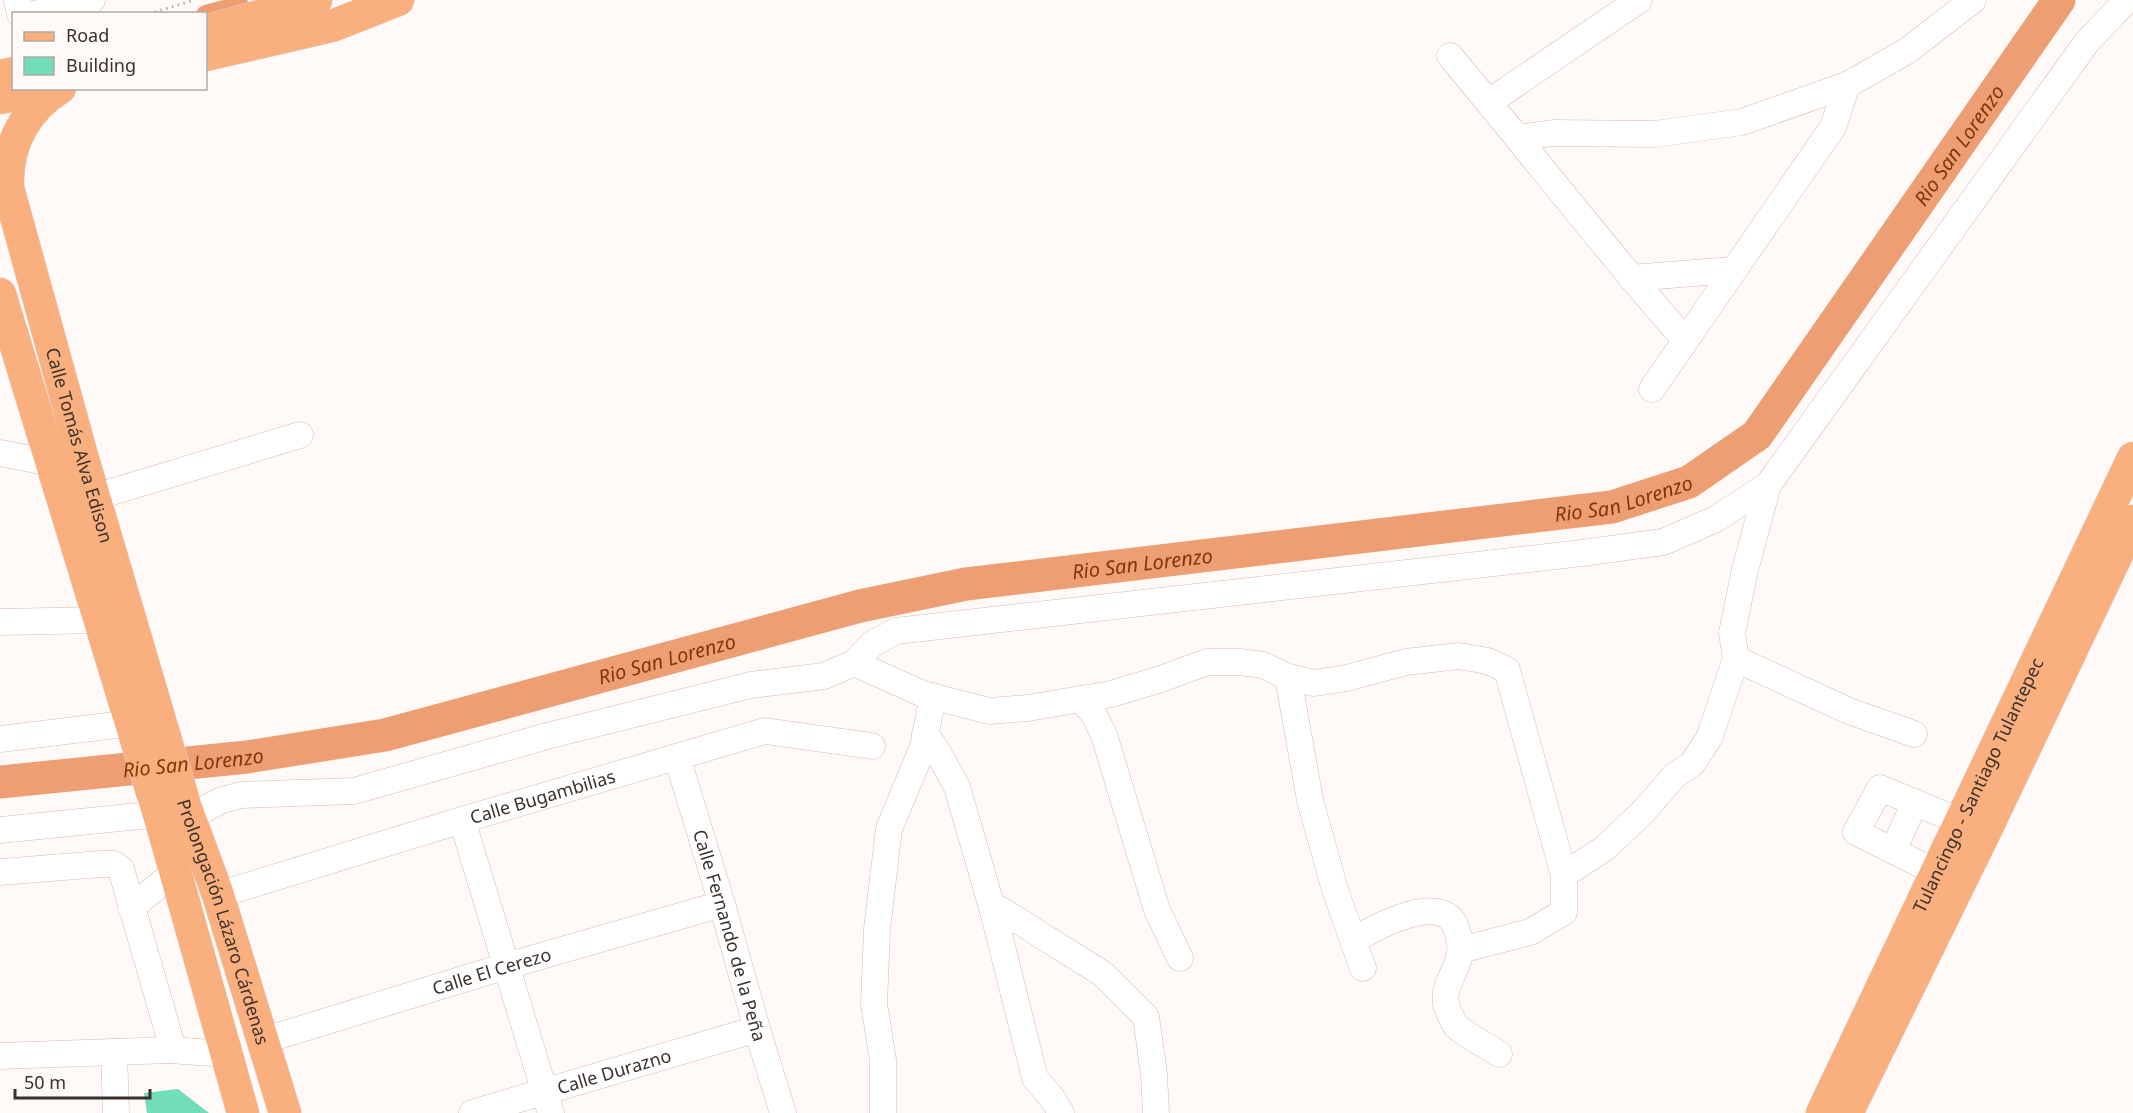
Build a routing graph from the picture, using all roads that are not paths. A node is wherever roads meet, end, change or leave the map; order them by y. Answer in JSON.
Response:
{"nodes":[{"id":1,"x":92,"y":0,"type":"edge"},
{"id":2,"x":316,"y":0,"type":"edge"},
{"id":3,"x":398,"y":0,"type":"edge"},
{"id":4,"x":1639,"y":0,"type":"edge"},
{"id":5,"x":1973,"y":0,"type":"edge"},
{"id":6,"x":2127,"y":0,"type":"edge"},
{"id":7,"x":43,"y":12,"type":"edge"},
{"id":8,"x":207,"y":31,"type":"edge"},
{"id":9,"x":207,"y":56,"type":"edge"},
{"id":10,"x":1450,"y":56,"type":"dead end"},
{"id":11,"x":1847,"y":85,"type":"junction"},
{"id":12,"x":41,"y":90,"type":"edge"},
{"id":13,"x":58,"y":90,"type":"edge"},
{"id":14,"x":0,"y":98,"type":"edge"},
{"id":15,"x":1489,"y":102,"type":"junction"},
{"id":16,"x":1519,"y":138,"type":"junction"},
{"id":17,"x":4,"y":173,"type":"edge"},
{"id":18,"x":1733,"y":270,"type":"junction"},
{"id":19,"x":1631,"y":279,"type":"junction"},
{"id":20,"x":2,"y":308,"type":"edge"},
{"id":21,"x":1685,"y":340,"type":"junction"},
{"id":22,"x":1652,"y":389,"type":"dead end"},
{"id":23,"x":300,"y":435,"type":"dead end"},
{"id":24,"x":0,"y":453,"type":"edge"},
{"id":25,"x":2133,"y":458,"type":"edge"},
{"id":26,"x":83,"y":459,"type":"junction"},
{"id":27,"x":52,"y":463,"type":"junction"},
{"id":28,"x":1767,"y":485,"type":"junction"},
{"id":29,"x":95,"y":497,"type":"junction"},
{"id":30,"x":2133,"y":521,"type":"edge"},
{"id":31,"x":100,"y":620,"type":"junction"},
{"id":32,"x":0,"y":622,"type":"edge"},
{"id":33,"x":1736,"y":659,"type":"junction"},
{"id":34,"x":854,"y":663,"type":"junction"},
{"id":35,"x":1288,"y":677,"type":"junction"},
{"id":36,"x":933,"y":696,"type":"junction"},
{"id":37,"x":1081,"y":699,"type":"junction"},
{"id":38,"x":144,"y":732,"type":"junction"},
{"id":39,"x":926,"y":734,"type":"junction"},
{"id":40,"x":1914,"y":735,"type":"dead end"},
{"id":41,"x":0,"y":739,"type":"edge"},
{"id":42,"x":872,"y":746,"type":"dead end"},
{"id":43,"x":676,"y":757,"type":"junction"},
{"id":44,"x":1915,"y":802,"type":"junction"},
{"id":45,"x":172,"y":811,"type":"junction"},
{"id":46,"x":462,"y":820,"type":"junction"},
{"id":47,"x":1973,"y":826,"type":"junction"},
{"id":48,"x":0,"y":830,"type":"edge"},
{"id":49,"x":1893,"y":851,"type":"junction"},
{"id":50,"x":0,"y":872,"type":"edge"},
{"id":51,"x":1564,"y":875,"type":"junction"},
{"id":52,"x":1947,"y":878,"type":"junction"},
{"id":53,"x":178,"y":881,"type":"junction"},
{"id":54,"x":218,"y":895,"type":"junction"},
{"id":55,"x":722,"y":904,"type":"junction"},
{"id":56,"x":993,"y":911,"type":"junction"},
{"id":57,"x":134,"y":916,"type":"junction"},
{"id":58,"x":1354,"y":940,"type":"junction"},
{"id":59,"x":1461,"y":950,"type":"junction"},
{"id":60,"x":1180,"y":958,"type":"dead end"},
{"id":61,"x":506,"y":966,"type":"junction"},
{"id":62,"x":1363,"y":968,"type":"dead end"},
{"id":63,"x":757,"y":1029,"type":"junction"},
{"id":64,"x":262,"y":1041,"type":"junction"},
{"id":65,"x":170,"y":1045,"type":"junction"},
{"id":66,"x":225,"y":1048,"type":"junction"},
{"id":67,"x":114,"y":1052,"type":"junction"},
{"id":68,"x":1499,"y":1054,"type":"dead end"},
{"id":69,"x":0,"y":1056,"type":"edge"},
{"id":70,"x":548,"y":1103,"type":"edge"},
{"id":71,"x":116,"y":1113,"type":"edge"},
{"id":72,"x":243,"y":1113,"type":"edge"},
{"id":73,"x":285,"y":1113,"type":"edge"},
{"id":74,"x":472,"y":1113,"type":"edge"},
{"id":75,"x":783,"y":1113,"type":"edge"},
{"id":76,"x":883,"y":1113,"type":"edge"},
{"id":77,"x":1061,"y":1113,"type":"edge"},
{"id":78,"x":1156,"y":1113,"type":"edge"},
{"id":79,"x":1822,"y":1113,"type":"edge"},
{"id":80,"x":1847,"y":1113,"type":"edge"}],
"edges":[{"from":1,"to":7,"type":"street"},
{"from":2,"to":8,"type":"main road"},
{"from":3,"to":9,"type":"main road"},
{"from":4,"to":15,"type":"street"},
{"from":5,"to":11,"type":"street"},
{"from":6,"to":28,"type":"street"},
{"from":10,"to":15,"type":"street"},
{"from":11,"to":16,"type":"street"},
{"from":11,"to":18,"type":"street"},
{"from":12,"to":14,"type":"main road"},
{"from":13,"to":17,"type":"main road","name":"Calle Tomás Alva Edison"},
{"from":15,"to":16,"type":"street"},
{"from":16,"to":19,"type":"street"},
{"from":17,"to":26,"type":"main road","name":"Calle Tomás Alva Edison"},
{"from":18,"to":19,"type":"street"},
{"from":18,"to":21,"type":"street"},
{"from":19,"to":21,"type":"street"},
{"from":20,"to":27,"type":"main road","name":"Calle Tomás Alva Edison"},
{"from":21,"to":22,"type":"street"},
{"from":23,"to":29,"type":"street"},
{"from":24,"to":27,"type":"street"},
{"from":25,"to":47,"type":"main road","name":"Tulancingo - Santiago Tulantepec"},
{"from":26,"to":27,"type":"street"},
{"from":26,"to":29,"type":"main road","name":"Calle Tomás Alva Edison"},
{"from":27,"to":31,"type":"main road","name":"Calle Tomás Alva Edison"},
{"from":28,"to":33,"type":"street"},
{"from":28,"to":34,"type":"street"},
{"from":29,"to":38,"type":"main road","name":"Calle Tomás Alva Edison"},
{"from":30,"to":47,"type":"main road","name":"Tulancingo - Santiago Tulantepec"},
{"from":31,"to":32,"type":"street"},
{"from":31,"to":38,"type":"main road","name":"Calle Tomás Alva Edison"},
{"from":33,"to":40,"type":"street"},
{"from":33,"to":51,"type":"street"},
{"from":34,"to":36,"type":"street"},
{"from":34,"to":45,"type":"street"},
{"from":35,"to":37,"type":"street"},
{"from":35,"to":51,"type":"street"},
{"from":35,"to":58,"type":"street"},
{"from":36,"to":37,"type":"street"},
{"from":36,"to":39,"type":"street"},
{"from":37,"to":60,"type":"street"},
{"from":38,"to":41,"type":"street"},
{"from":38,"to":45,"type":"main road","name":"Prolongación Lázaro Cárdenas"},
{"from":39,"to":56,"type":"street"},
{"from":39,"to":76,"type":"street"},
{"from":42,"to":43,"type":"street","name":"Calle Bugambilias"},
{"from":43,"to":46,"type":"street","name":"Calle Bugambilias"},
{"from":43,"to":55,"type":"street","name":"Calle Fernando de la Peña"},
{"from":44,"to":47,"type":"street"},
{"from":44,"to":49,"type":"street"},
{"from":44,"to":49,"type":"street"},
{"from":45,"to":48,"type":"street"},
{"from":45,"to":53,"type":"main road","name":"Prolongación Lázaro Cárdenas"},
{"from":45,"to":54,"type":"main road","name":"Prolongación Lázaro Cárdenas"},
{"from":46,"to":54,"type":"street","name":"Calle Bugambilias"},
{"from":46,"to":61,"type":"street"},
{"from":47,"to":52,"type":"main road","name":"Tulancingo - Santiago Tulantepec"},
{"from":49,"to":52,"type":"street"},
{"from":50,"to":57,"type":"street"},
{"from":51,"to":59,"type":"street"},
{"from":52,"to":79,"type":"main road","name":"Tulancingo - Santiago Tulantepec"},
{"from":52,"to":80,"type":"main road","name":"Tulancingo - Santiago Tulantepec"},
{"from":53,"to":57,"type":"street"},
{"from":53,"to":66,"type":"main road","name":"Prolongación Lázaro Cárdenas"},
{"from":54,"to":64,"type":"main road","name":"Prolongación Lázaro Cárdenas"},
{"from":55,"to":61,"type":"street","name":"Calle El Cerezo"},
{"from":55,"to":63,"type":"street","name":"Calle Fernando de la Peña"},
{"from":56,"to":77,"type":"street"},
{"from":56,"to":78,"type":"street"},
{"from":57,"to":65,"type":"street"},
{"from":58,"to":59,"type":"street"},
{"from":58,"to":62,"type":"street"},
{"from":59,"to":68,"type":"street"},
{"from":61,"to":64,"type":"street","name":"Calle El Cerezo"},
{"from":61,"to":70,"type":"street"},
{"from":63,"to":70,"type":"street","name":"Calle Durazno"},
{"from":63,"to":75,"type":"street","name":"Calle Fernando de la Peña"},
{"from":64,"to":73,"type":"main road","name":"Prolongación Lázaro Cárdenas"},
{"from":65,"to":66,"type":"street"},
{"from":65,"to":67,"type":"street"},
{"from":66,"to":72,"type":"main road","name":"Prolongación Lázaro Cárdenas"},
{"from":67,"to":69,"type":"street"},
{"from":67,"to":71,"type":"street"},
{"from":70,"to":74,"type":"street","name":"Calle Durazno"}]}
